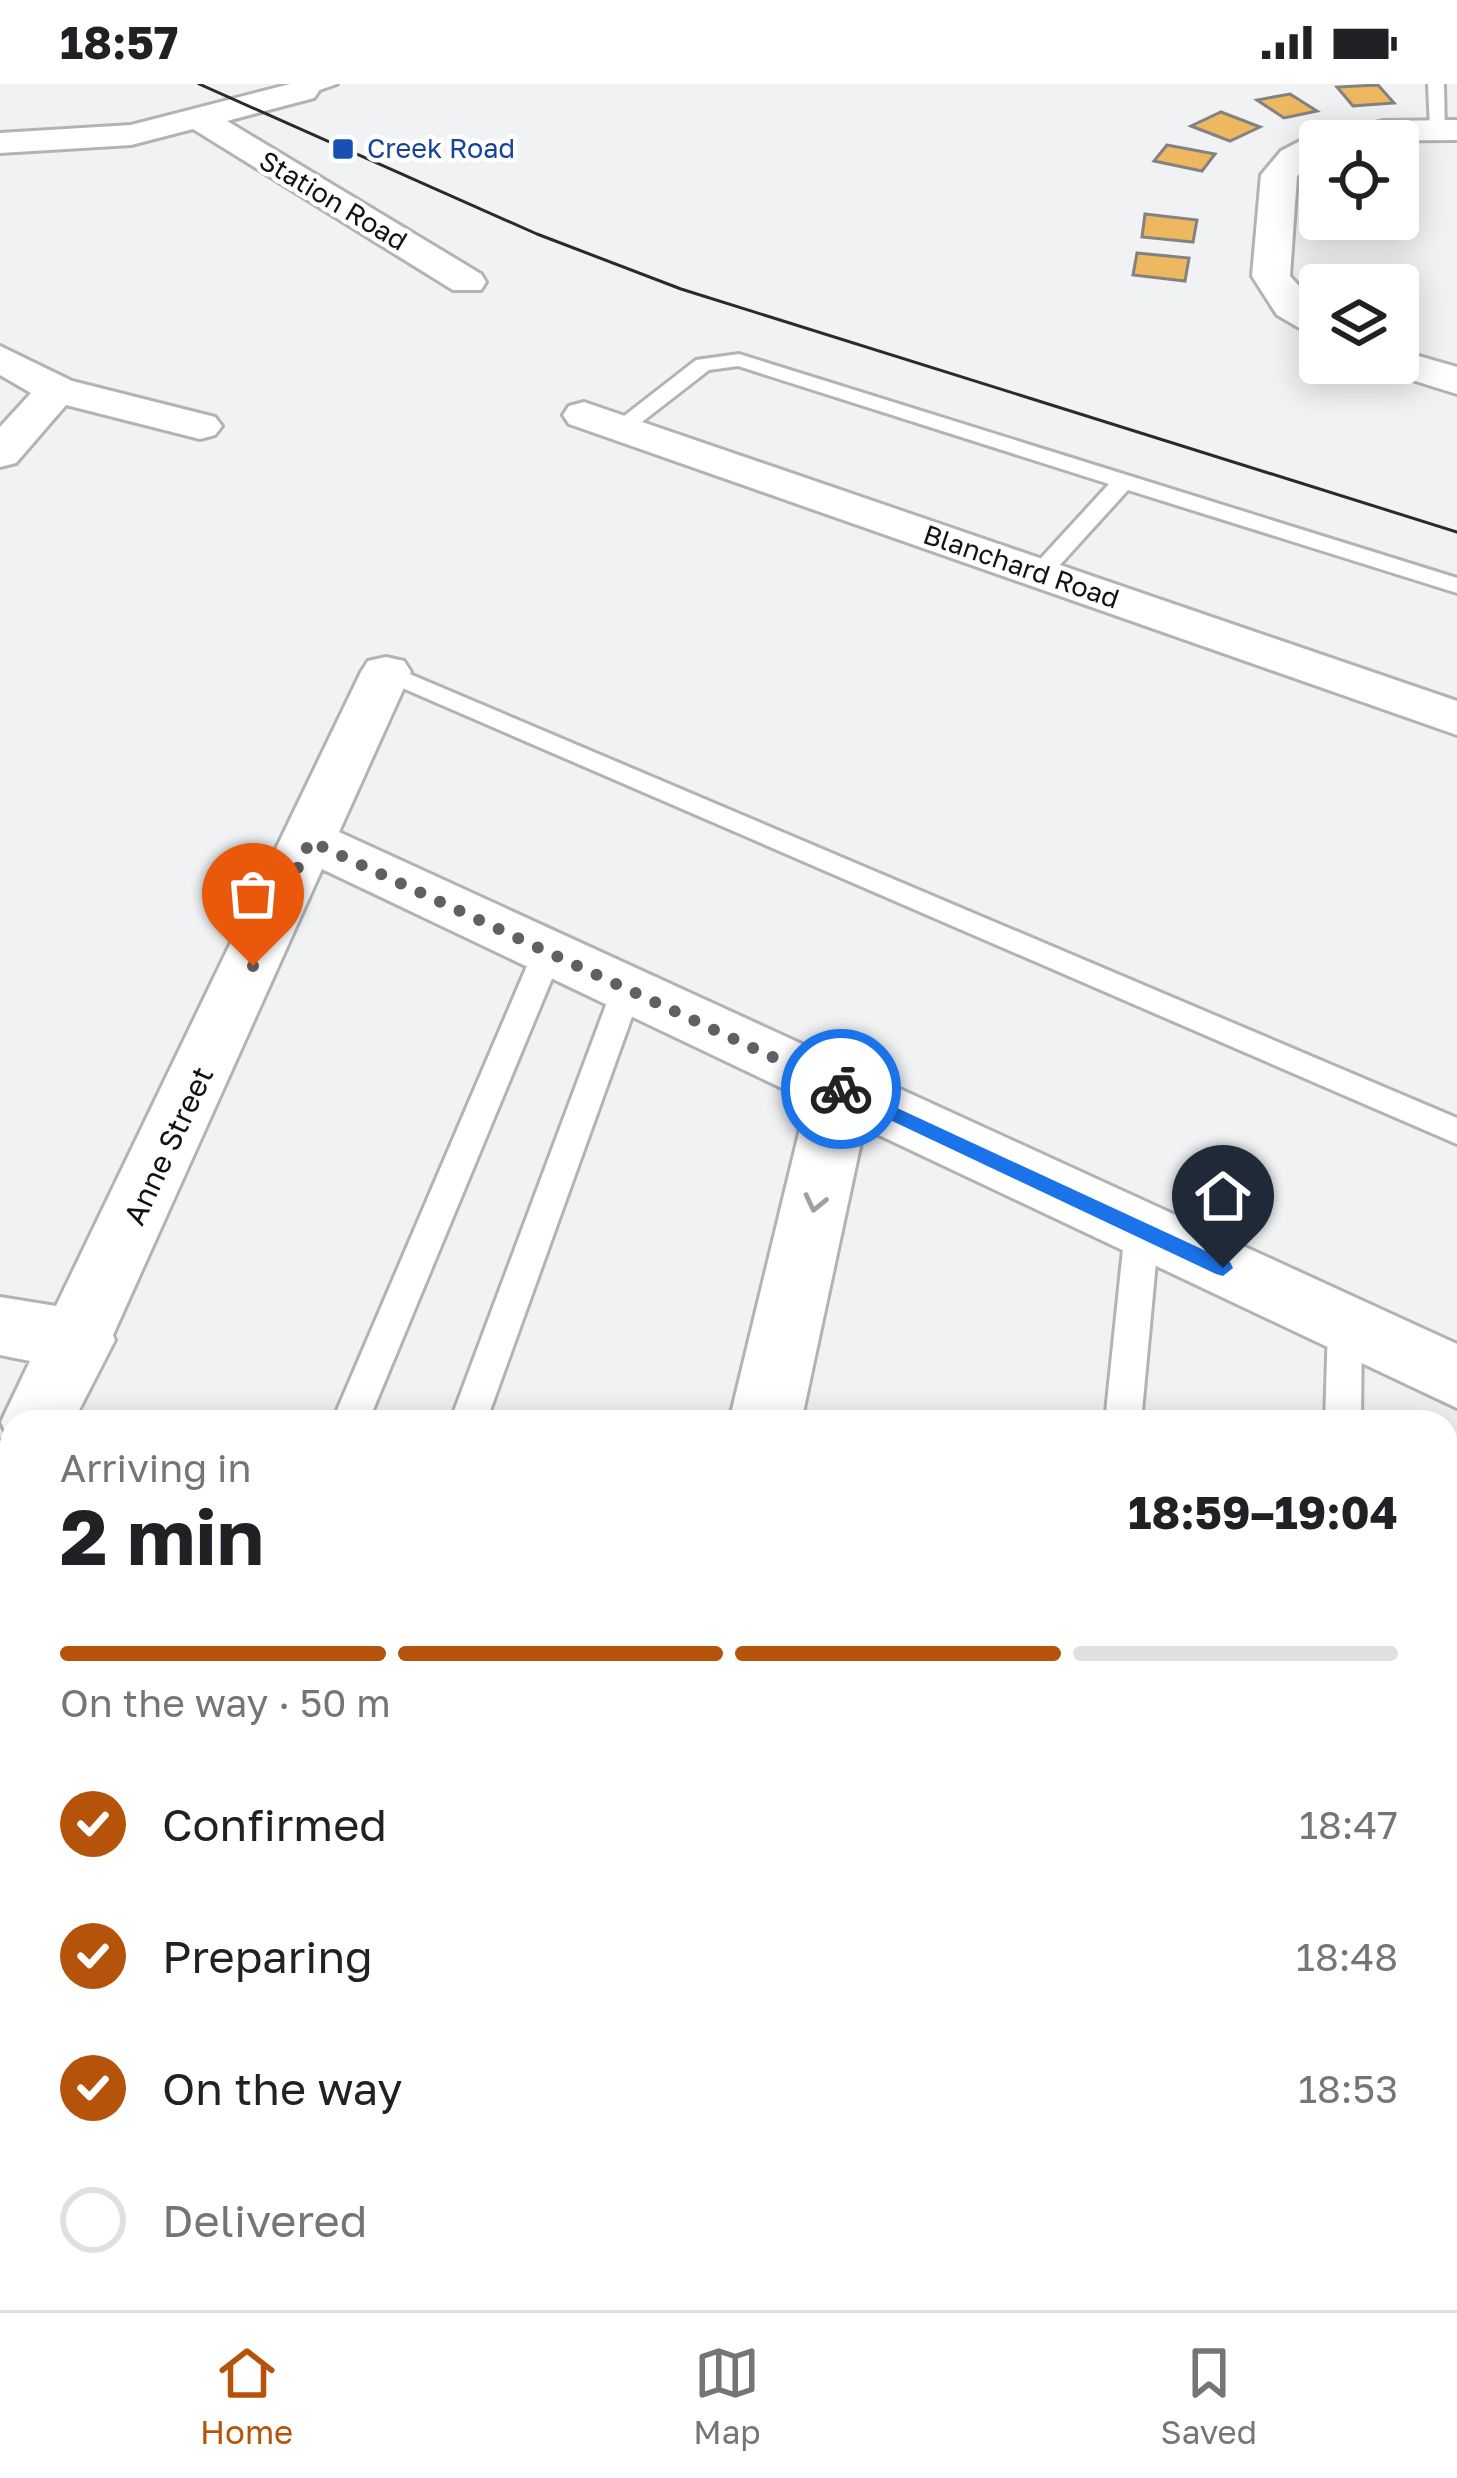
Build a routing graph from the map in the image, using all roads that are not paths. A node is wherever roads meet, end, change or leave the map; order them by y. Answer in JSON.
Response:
{"nodes":[{"id":1,"x":1436,"y":84,"type":"edge"},
{"id":2,"x":316,"y":88,"type":"edge"},
{"id":3,"x":200,"y":119,"type":"junction"},
{"id":4,"x":1448,"y":130,"type":"edge"},
{"id":5,"x":0,"y":143,"type":"edge"},
{"id":6,"x":1299,"y":155,"type":"edge"},
{"id":7,"x":467,"y":282,"type":"dead end"},
{"id":8,"x":1299,"y":312,"type":"edge"},
{"id":9,"x":0,"y":358,"type":"edge"},
{"id":10,"x":1419,"y":369,"type":"edge"},
{"id":11,"x":1457,"y":381,"type":"edge"},
{"id":12,"x":57,"y":390,"type":"junction"},
{"id":13,"x":603,"y":421,"type":"joint"},
{"id":14,"x":200,"y":426,"type":"dead end"},
{"id":15,"x":0,"y":454,"type":"edge"},
{"id":16,"x":1122,"y":483,"type":"junction"},
{"id":17,"x":1040,"y":573,"type":"junction"},
{"id":18,"x":1457,"y":586,"type":"edge"},
{"id":19,"x":386,"y":672,"type":"joint"},
{"id":20,"x":1457,"y":719,"type":"edge"},
{"id":21,"x":310,"y":841,"type":"junction"},
{"id":22,"x":548,"y":952,"type":"junction"},
{"id":23,"x":626,"y":988,"type":"junction"},
{"id":24,"x":841,"y":1089,"type":"junction"},
{"id":25,"x":1457,"y":1132,"type":"edge"},
{"id":26,"x":1142,"y":1230,"type":"junction"},
{"id":27,"x":1345,"y":1325,"type":"junction"},
{"id":28,"x":0,"y":1326,"type":"edge"},
{"id":29,"x":80,"y":1340,"type":"junction"},
{"id":30,"x":1457,"y":1377,"type":"edge"},
{"id":31,"x":43,"y":1410,"type":"edge"},
{"id":32,"x":355,"y":1410,"type":"edge"},
{"id":33,"x":472,"y":1410,"type":"edge"},
{"id":34,"x":767,"y":1410,"type":"edge"},
{"id":35,"x":1124,"y":1410,"type":"edge"},
{"id":36,"x":1343,"y":1410,"type":"edge"}],
"edges":[{"from":1,"to":4,"type":"lane"},
{"from":2,"to":3,"type":"street"},
{"from":3,"to":5,"type":"street"},
{"from":3,"to":7,"type":"street","name":"Station Road"},
{"from":6,"to":8,"type":"street"},
{"from":9,"to":12,"type":"street"},
{"from":10,"to":11,"type":"street"},
{"from":12,"to":14,"type":"street"},
{"from":12,"to":15,"type":"street"},
{"from":13,"to":16,"type":"lane"},
{"from":13,"to":17,"type":"street","name":"Blanchard Road"},
{"from":16,"to":17,"type":"lane"},
{"from":16,"to":18,"type":"lane"},
{"from":17,"to":20,"type":"street","name":"Blanchard Road"},
{"from":19,"to":21,"type":"street","name":"Anne Street"},
{"from":19,"to":25,"type":"lane"},
{"from":21,"to":22,"type":"street"},
{"from":21,"to":29,"type":"street","name":"Anne Street"},
{"from":22,"to":23,"type":"street"},
{"from":22,"to":32,"type":"lane"},
{"from":23,"to":24,"type":"street"},
{"from":23,"to":33,"type":"lane"},
{"from":24,"to":26,"type":"street"},
{"from":24,"to":34,"type":"street","one_way":true},
{"from":26,"to":27,"type":"street"},
{"from":26,"to":35,"type":"lane"},
{"from":27,"to":30,"type":"street"},
{"from":27,"to":36,"type":"lane"},
{"from":28,"to":29,"type":"street"},
{"from":29,"to":31,"type":"street","name":"Anne Street"}]}
